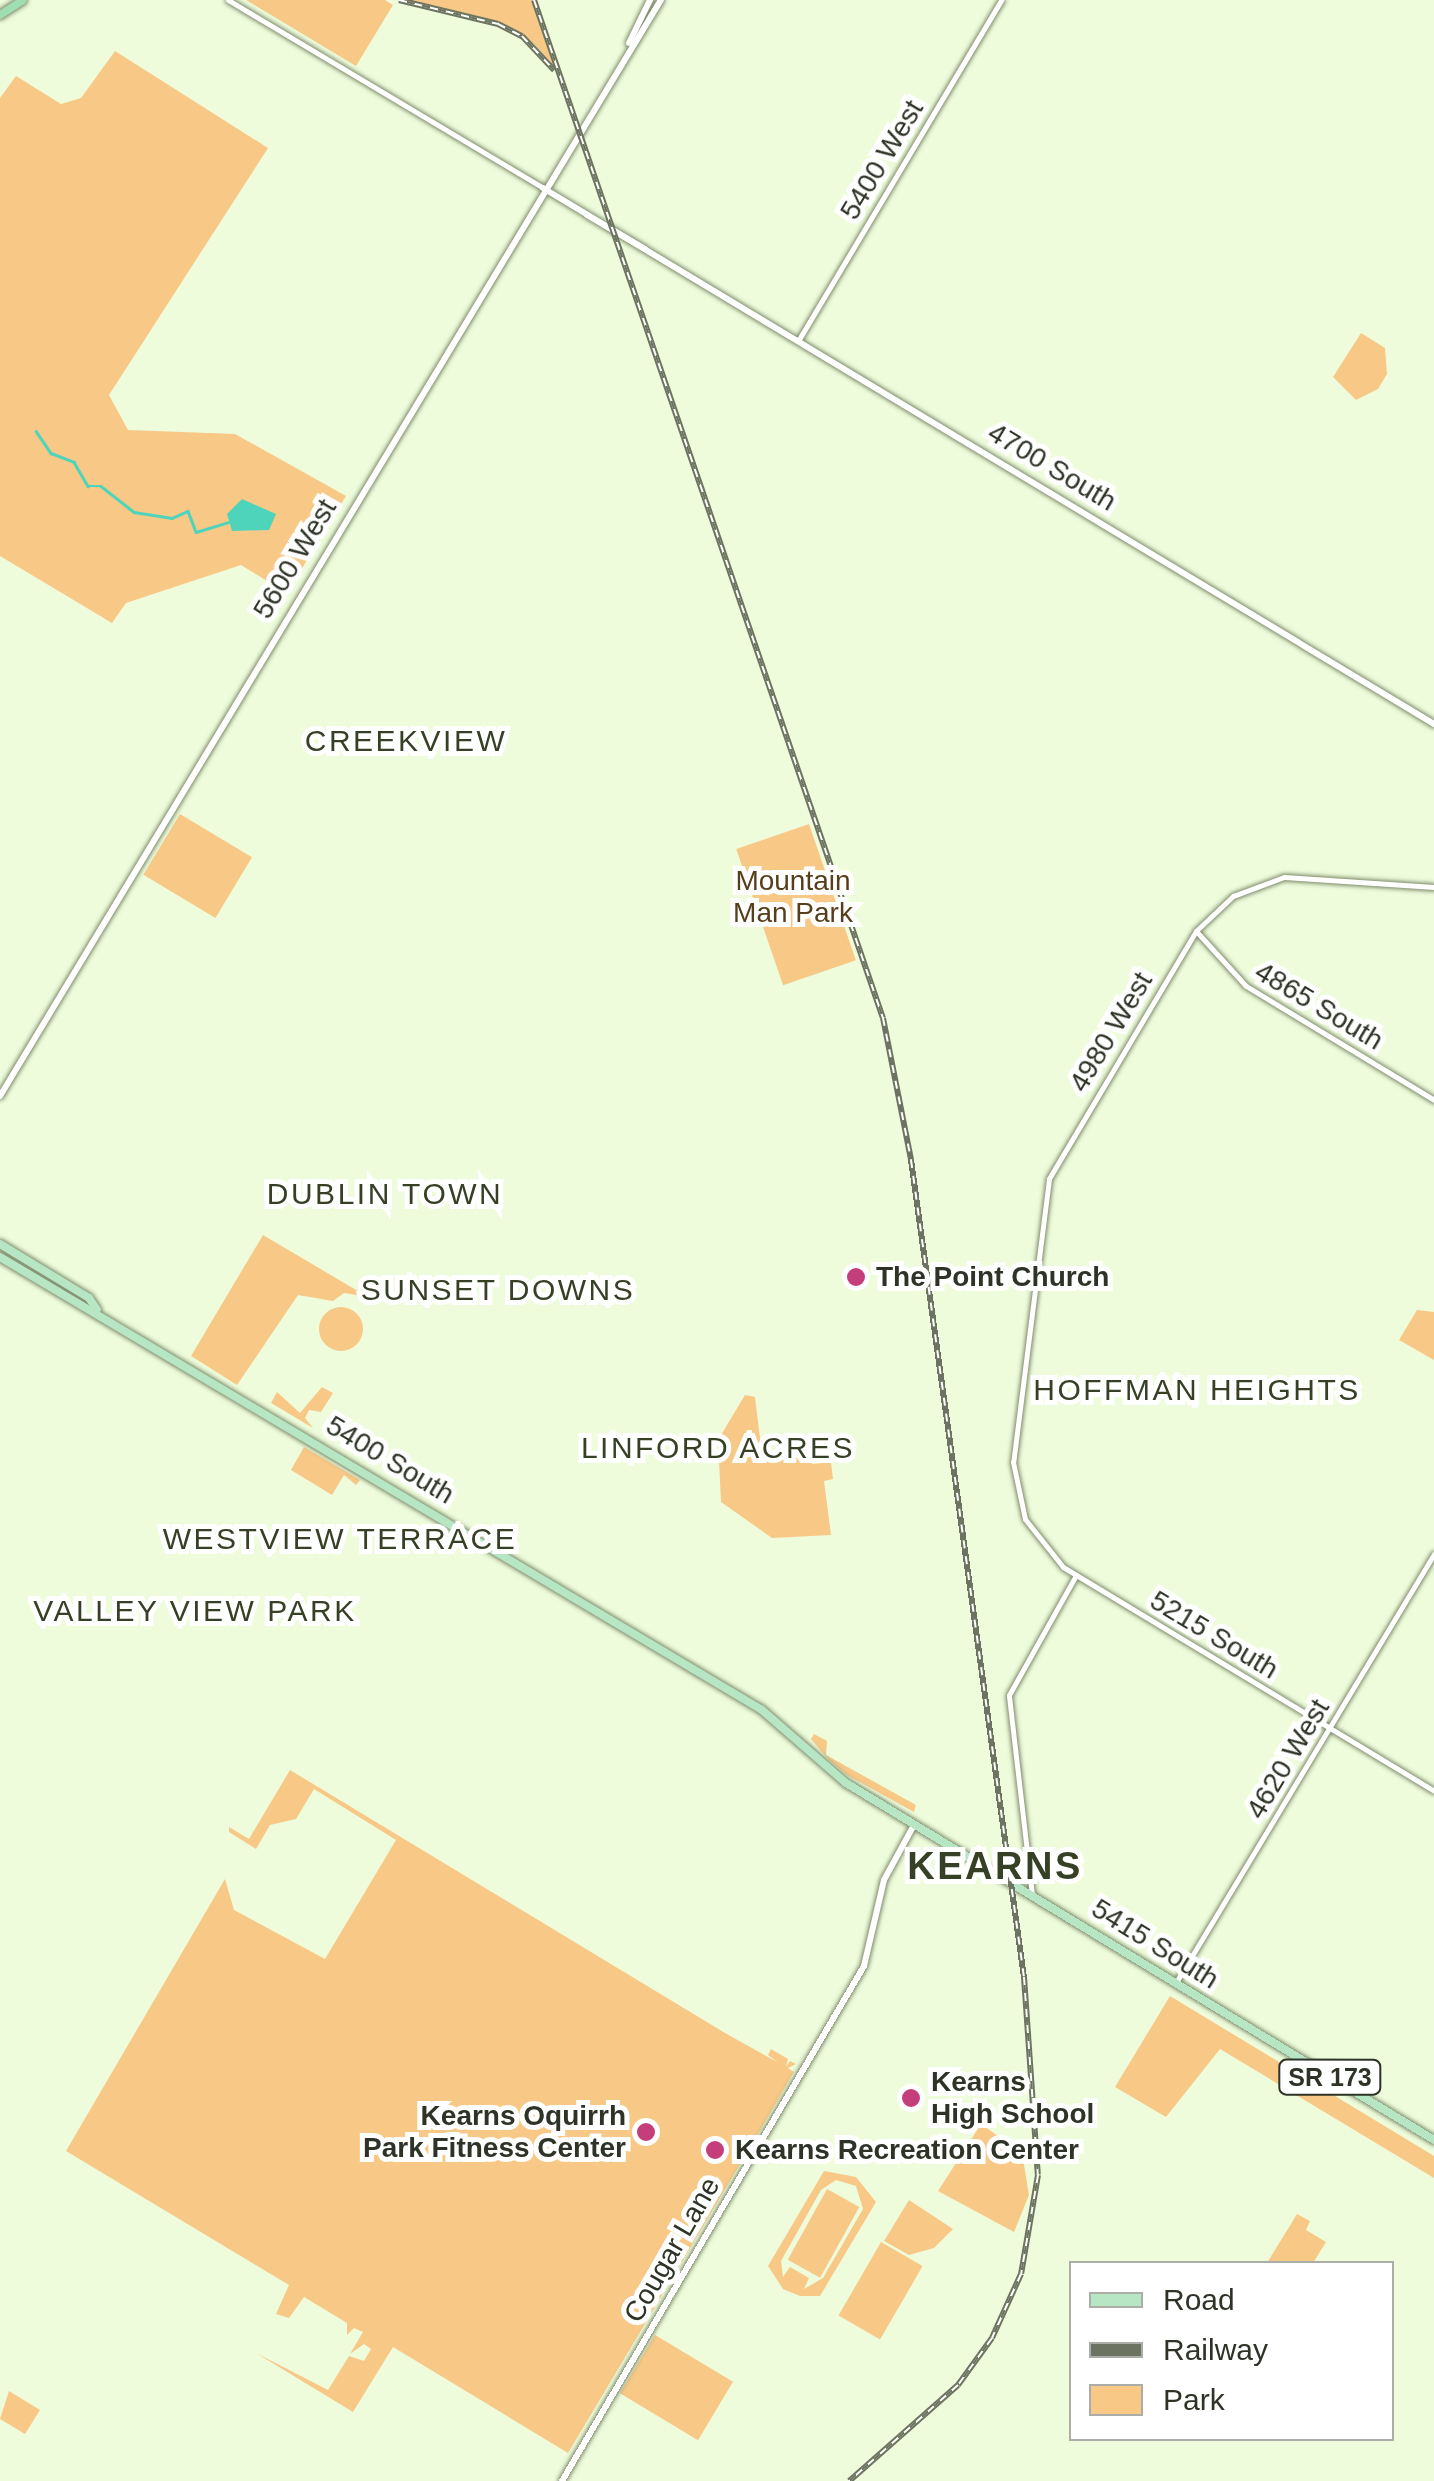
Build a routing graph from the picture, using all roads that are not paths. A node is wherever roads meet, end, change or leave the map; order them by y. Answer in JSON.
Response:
{"nodes":[{"id":1,"x":22,"y":0,"type":"edge"},
{"id":2,"x":228,"y":0,"type":"edge"},
{"id":3,"x":650,"y":0,"type":"edge"},
{"id":4,"x":660,"y":0,"type":"edge"},
{"id":5,"x":1001,"y":0,"type":"edge"},
{"id":6,"x":0,"y":15,"type":"edge"},
{"id":7,"x":629,"y":44,"type":"junction"},
{"id":8,"x":543,"y":188,"type":"junction"},
{"id":9,"x":798,"y":341,"type":"junction"},
{"id":10,"x":1434,"y":724,"type":"edge"},
{"id":11,"x":1434,"y":886,"type":"edge"},
{"id":12,"x":1196,"y":931,"type":"junction"},
{"id":13,"x":0,"y":1096,"type":"edge"},
{"id":14,"x":1434,"y":1100,"type":"edge"},
{"id":15,"x":0,"y":1244,"type":"edge"},
{"id":16,"x":0,"y":1257,"type":"edge"},
{"id":17,"x":97,"y":1310,"type":"junction"},
{"id":18,"x":1434,"y":1554,"type":"edge"},
{"id":19,"x":1076,"y":1575,"type":"junction"},
{"id":20,"x":762,"y":1710,"type":"joint"},
{"id":21,"x":1330,"y":1728,"type":"junction"},
{"id":22,"x":1434,"y":1791,"type":"edge"},
{"id":23,"x":914,"y":1825,"type":"junction"},
{"id":24,"x":1032,"y":1895,"type":"junction"},
{"id":25,"x":1175,"y":1984,"type":"junction"},
{"id":26,"x":1434,"y":2126,"type":"edge"},
{"id":27,"x":1431,"y":2138,"type":"edge"},
{"id":28,"x":562,"y":2481,"type":"edge"}],
"edges":[{"from":1,"to":6,"type":"highway"},
{"from":2,"to":8,"type":"street","name":"4700 South"},
{"from":3,"to":7,"type":"main road","name":"5600 West"},
{"from":4,"to":7,"type":"main road","name":"5600 West"},
{"from":5,"to":9,"type":"street","name":"5400 West"},
{"from":7,"to":8,"type":"main road","name":"5600 West"},
{"from":8,"to":9,"type":"main road","name":"4700 South"},
{"from":8,"to":13,"type":"main road","name":"5600 West"},
{"from":9,"to":10,"type":"main road","name":"4700 South"},
{"from":11,"to":12,"type":"street","name":"4980 West"},
{"from":12,"to":14,"type":"street","name":"4865 South"},
{"from":12,"to":19,"type":"street","name":"4980 West"},
{"from":15,"to":17,"type":"main road","name":"5400 South","number":"SR 173"},
{"from":16,"to":17,"type":"main road","name":"5400 South","number":"SR 173"},
{"from":17,"to":20,"type":"main road","name":"5400 South","number":"SR 173"},
{"from":18,"to":21,"type":"street","name":"4620 West"},
{"from":19,"to":21,"type":"street","name":"5215 South"},
{"from":19,"to":24,"type":"street"},
{"from":20,"to":23,"type":"main road","name":"5415 South","number":"SR 173"},
{"from":21,"to":22,"type":"street","name":"5215 South"},
{"from":21,"to":25,"type":"street","name":"4620 West"},
{"from":23,"to":24,"type":"main road","name":"5415 South","number":"SR 173"},
{"from":23,"to":28,"type":"main road","name":"Cougar Lane"},
{"from":24,"to":25,"type":"main road","name":"5415 South","number":"SR 173"},
{"from":25,"to":27,"type":"main road","name":"5415 South","number":"SR 173"},
{"from":26,"to":27,"type":"street"}]}
